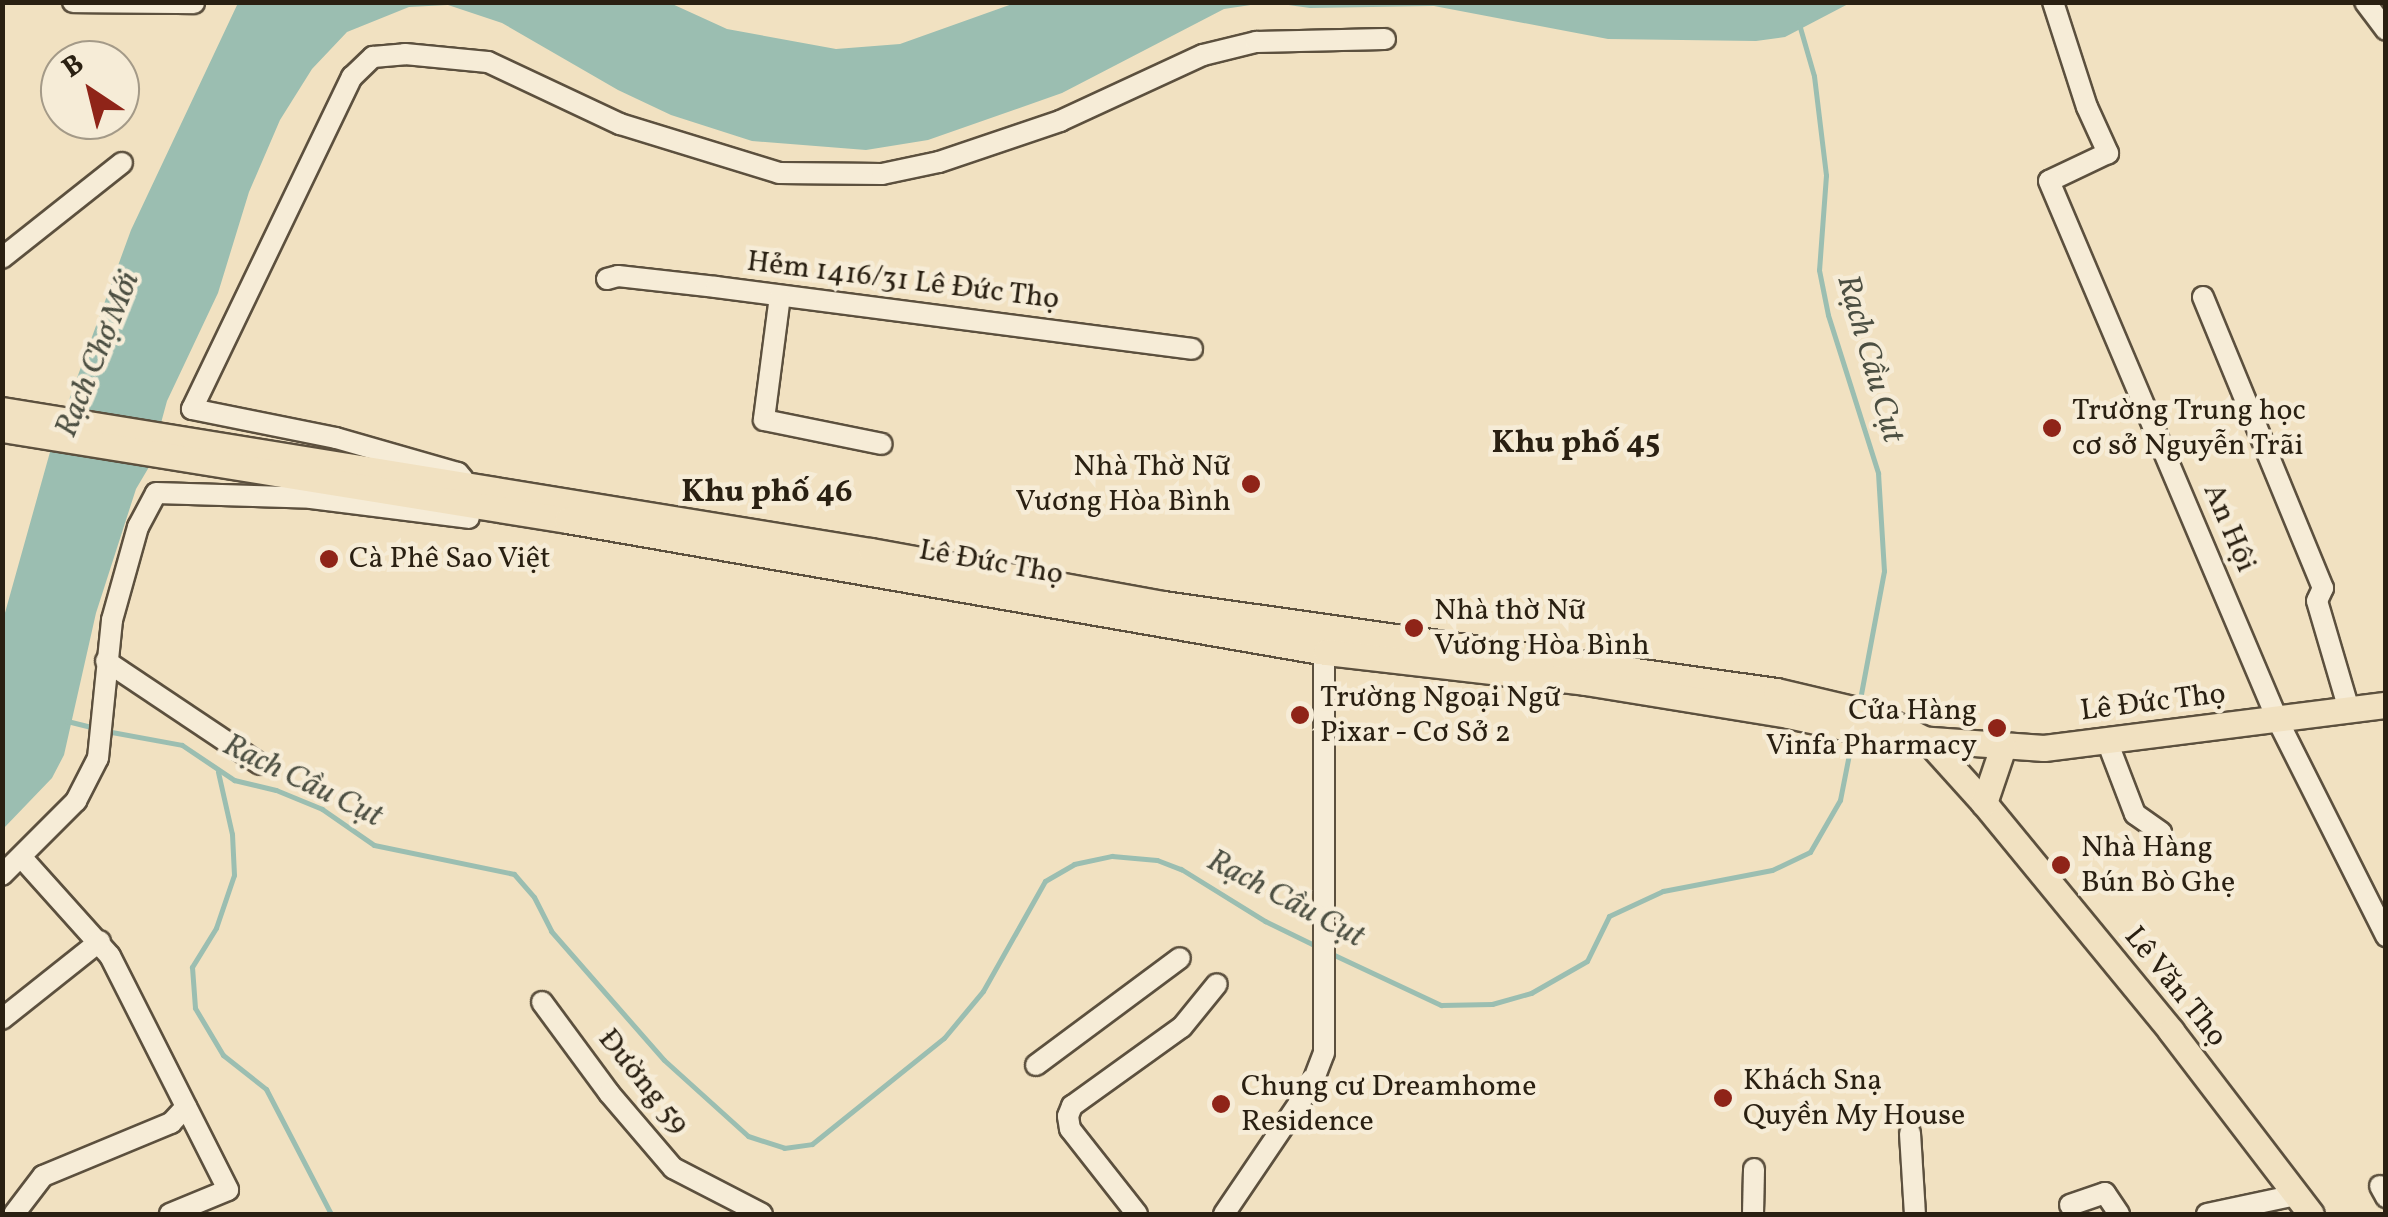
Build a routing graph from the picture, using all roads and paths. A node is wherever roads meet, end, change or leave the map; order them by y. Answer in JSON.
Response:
{"nodes":[{"id":1,"x":73,"y":2,"type":"edge"},
{"id":2,"x":2054,"y":2,"type":"edge"},
{"id":3,"x":2364,"y":2,"type":"edge"},
{"id":4,"x":194,"y":3,"type":"edge"},
{"id":5,"x":2386,"y":30,"type":"edge"},
{"id":6,"x":1385,"y":39,"type":"dead end"},
{"id":7,"x":122,"y":163,"type":"dead end"},
{"id":8,"x":2,"y":258,"type":"edge"},
{"id":9,"x":607,"y":279,"type":"dead end"},
{"id":10,"x":780,"y":296,"type":"junction"},
{"id":11,"x":2203,"y":297,"type":"dead end"},
{"id":12,"x":1192,"y":349,"type":"dead end"},
{"id":13,"x":7,"y":420,"type":"edge"},
{"id":14,"x":882,"y":444,"type":"dead end"},
{"id":15,"x":189,"y":448,"type":"junction"},
{"id":16,"x":468,"y":484,"type":"junction"},
{"id":17,"x":469,"y":518,"type":"dead end"},
{"id":18,"x":912,"y":570,"type":"junction"},
{"id":19,"x":1323,"y":640,"type":"junction"},
{"id":20,"x":106,"y":661,"type":"junction"},
{"id":21,"x":2386,"y":705,"type":"edge"},
{"id":22,"x":2349,"y":710,"type":"junction"},
{"id":23,"x":2278,"y":721,"type":"junction"},
{"id":24,"x":1928,"y":741,"type":"junction"},
{"id":25,"x":2107,"y":741,"type":"junction"},
{"id":26,"x":1962,"y":744,"type":"junction"},
{"id":27,"x":2003,"y":747,"type":"junction"},
{"id":28,"x":260,"y":764,"type":"dead end"},
{"id":29,"x":1984,"y":803,"type":"junction"},
{"id":30,"x":2161,"y":832,"type":"dead end"},
{"id":31,"x":23,"y":858,"type":"junction"},
{"id":32,"x":2,"y":876,"type":"edge"},
{"id":33,"x":2386,"y":936,"type":"edge"},
{"id":34,"x":100,"y":941,"type":"junction"},
{"id":35,"x":1180,"y":958,"type":"dead end"},
{"id":36,"x":1218,"y":984,"type":"dead end"},
{"id":37,"x":542,"y":1002,"type":"dead end"},
{"id":38,"x":2,"y":1019,"type":"edge"},
{"id":39,"x":1036,"y":1065,"type":"dead end"},
{"id":40,"x":186,"y":1108,"type":"junction"},
{"id":41,"x":1910,"y":1133,"type":"dead end"},
{"id":42,"x":1754,"y":1169,"type":"dead end"},
{"id":43,"x":2070,"y":1205,"type":"dead end"},
{"id":44,"x":2304,"y":1205,"type":"edge"},
{"id":45,"x":14,"y":1214,"type":"edge"},
{"id":46,"x":170,"y":1214,"type":"edge"},
{"id":47,"x":762,"y":1214,"type":"edge"},
{"id":48,"x":1136,"y":1214,"type":"edge"},
{"id":49,"x":1224,"y":1214,"type":"edge"},
{"id":50,"x":1752,"y":1214,"type":"edge"},
{"id":51,"x":1915,"y":1214,"type":"edge"},
{"id":52,"x":2118,"y":1214,"type":"edge"},
{"id":53,"x":2206,"y":1214,"type":"edge"}],
"edges":[{"from":1,"to":4,"type":"street"},
{"from":2,"to":23,"type":"street","name":"An Hội"},
{"from":3,"to":5,"type":"street"},
{"from":6,"to":16,"type":"street","name":"Lê Đức Thọ"},
{"from":7,"to":8,"type":"street"},
{"from":9,"to":10,"type":"street","name":"Hẻm 1416/31 Lê Đức Thọ"},
{"from":10,"to":12,"type":"street","name":"Hẻm 1416/31 Lê Đức Thọ"},
{"from":10,"to":14,"type":"street"},
{"from":11,"to":22,"type":"street"},
{"from":13,"to":15,"type":"main road"},
{"from":15,"to":16,"type":"main road","name":"Lê Đức Thọ"},
{"from":15,"to":18,"type":"main road","name":"Lê Đức Thọ"},
{"from":16,"to":18,"type":"main road","name":"Lê Đức Thọ"},
{"from":17,"to":20,"type":"street"},
{"from":18,"to":19,"type":"main road","name":"Lê Đức Thọ"},
{"from":19,"to":24,"type":"main road","name":"Lê Đức Thọ"},
{"from":19,"to":49,"type":"street"},
{"from":20,"to":28,"type":"street"},
{"from":20,"to":31,"type":"street"},
{"from":21,"to":22,"type":"main road","name":"Lê Đức Thọ"},
{"from":22,"to":23,"type":"main road","name":"Lê Đức Thọ"},
{"from":23,"to":25,"type":"main road","name":"Lê Đức Thọ"},
{"from":23,"to":33,"type":"street","name":"An Hội"},
{"from":24,"to":26,"type":"main road","name":"Lê Đức Thọ"},
{"from":24,"to":29,"type":"main road","name":"Lê Văn Thọ"},
{"from":25,"to":27,"type":"main road","name":"Lê Đức Thọ"},
{"from":25,"to":30,"type":"street"},
{"from":26,"to":27,"type":"main road","name":"Lê Đức Thọ"},
{"from":26,"to":29,"type":"main road"},
{"from":27,"to":29,"type":"main road"},
{"from":29,"to":44,"type":"main road","name":"Lê Văn Thọ"},
{"from":31,"to":32,"type":"street"},
{"from":31,"to":34,"type":"street"},
{"from":34,"to":38,"type":"street"},
{"from":34,"to":40,"type":"street"},
{"from":35,"to":39,"type":"street"},
{"from":36,"to":48,"type":"street"},
{"from":37,"to":47,"type":"street","name":"Đường 59"},
{"from":40,"to":45,"type":"street"},
{"from":40,"to":46,"type":"street"},
{"from":41,"to":51,"type":"street"},
{"from":42,"to":50,"type":"street"},
{"from":43,"to":52,"type":"street"},
{"from":44,"to":53,"type":"street"}]}
